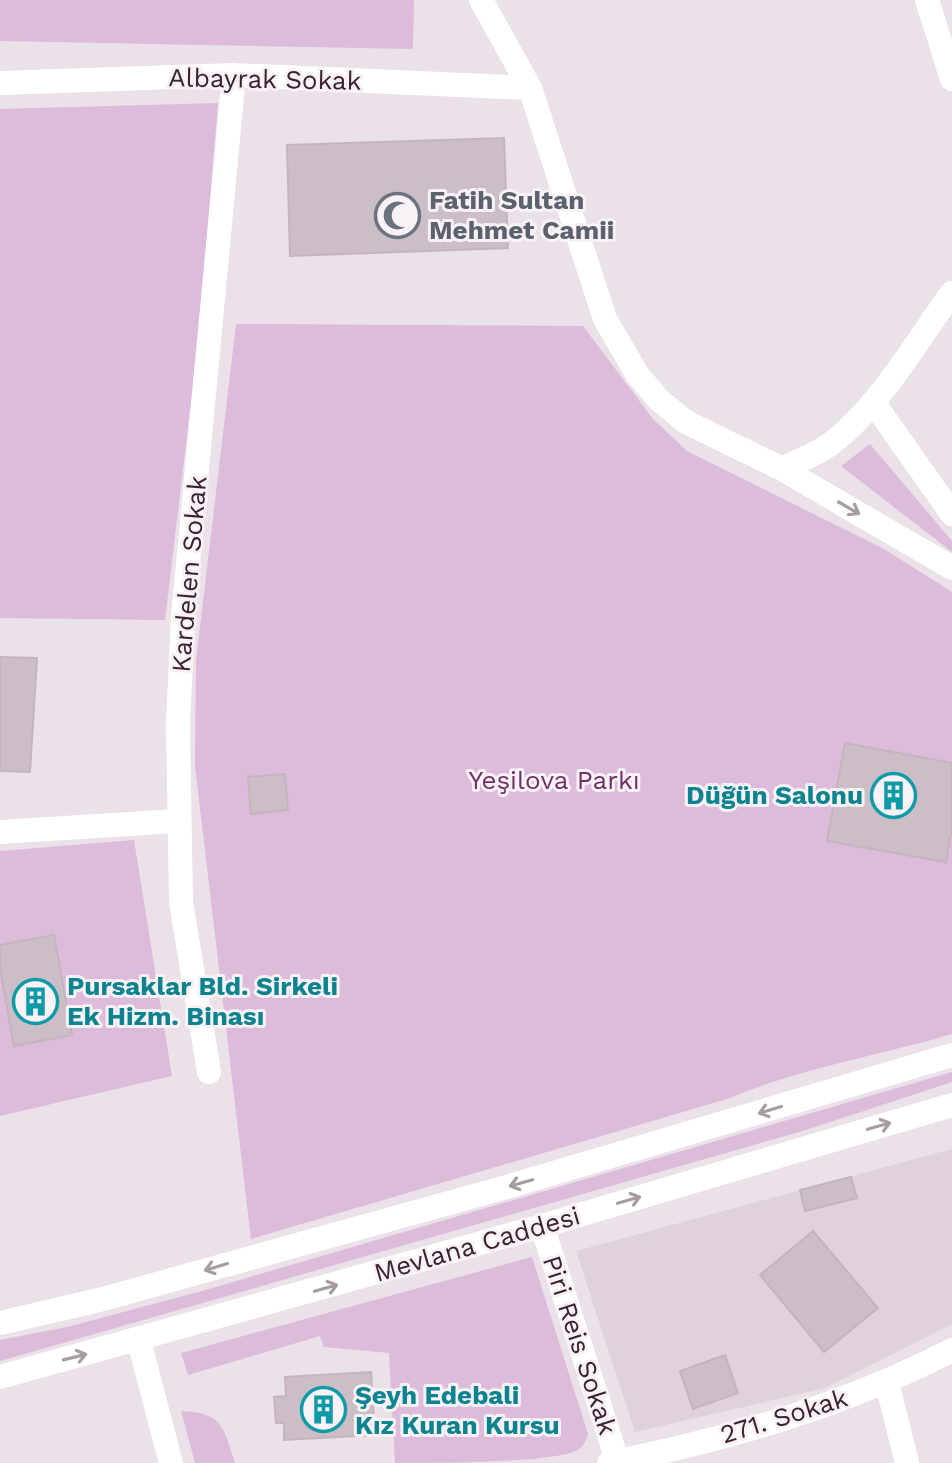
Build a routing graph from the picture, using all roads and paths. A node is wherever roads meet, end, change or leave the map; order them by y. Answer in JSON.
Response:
{"nodes":[{"id":1,"x":481,"y":0,"type":"edge"},
{"id":2,"x":927,"y":0,"type":"edge"},
{"id":3,"x":234,"y":75,"type":"junction"},
{"id":4,"x":952,"y":79,"type":"edge"},
{"id":5,"x":0,"y":83,"type":"edge"},
{"id":6,"x":530,"y":88,"type":"junction"},
{"id":7,"x":952,"y":293,"type":"edge"},
{"id":8,"x":873,"y":402,"type":"junction"},
{"id":9,"x":782,"y":469,"type":"junction"},
{"id":10,"x":952,"y":514,"type":"edge"},
{"id":11,"x":952,"y":568,"type":"edge"},
{"id":12,"x":177,"y":821,"type":"junction"},
{"id":13,"x":0,"y":832,"type":"edge"},
{"id":14,"x":952,"y":1055,"type":"edge"},
{"id":15,"x":209,"y":1072,"type":"dead end"},
{"id":16,"x":952,"y":1105,"type":"edge"},
{"id":17,"x":542,"y":1226,"type":"junction"},
{"id":18,"x":0,"y":1323,"type":"edge"},
{"id":19,"x":139,"y":1341,"type":"junction"},
{"id":20,"x":952,"y":1350,"type":"edge"},
{"id":21,"x":0,"y":1377,"type":"edge"},
{"id":22,"x":887,"y":1383,"type":"junction"},
{"id":23,"x":615,"y":1462,"type":"edge"},
{"id":24,"x":171,"y":1463,"type":"edge"},
{"id":25,"x":907,"y":1463,"type":"edge"}],
"edges":[{"from":1,"to":6,"type":"street"},
{"from":2,"to":4,"type":"street"},
{"from":3,"to":5,"type":"street","name":"Albayrak Sokak"},
{"from":3,"to":6,"type":"street","name":"Albayrak Sokak"},
{"from":3,"to":12,"type":"street","name":"Kardelen Sokak"},
{"from":6,"to":9,"type":"street"},
{"from":7,"to":8,"type":"street"},
{"from":8,"to":9,"type":"street"},
{"from":8,"to":10,"type":"street"},
{"from":9,"to":11,"type":"street","one_way":true},
{"from":12,"to":13,"type":"street"},
{"from":12,"to":15,"type":"street","name":"Kardelen Sokak"},
{"from":14,"to":18,"type":"street","one_way":true},
{"from":17,"to":16,"type":"street","name":"Mevlana Caddesi","one_way":true},
{"from":19,"to":17,"type":"street","name":"Mevlana Caddesi","one_way":true},
{"from":17,"to":23,"type":"street","name":"Piri Reis Sokak"},
{"from":21,"to":19,"type":"street","name":"Mevlana Caddesi","one_way":true},
{"from":19,"to":24,"type":"street"},
{"from":20,"to":22,"type":"street","name":"271. Sokak"},
{"from":22,"to":23,"type":"street","name":"271. Sokak"},
{"from":22,"to":25,"type":"street"}]}
